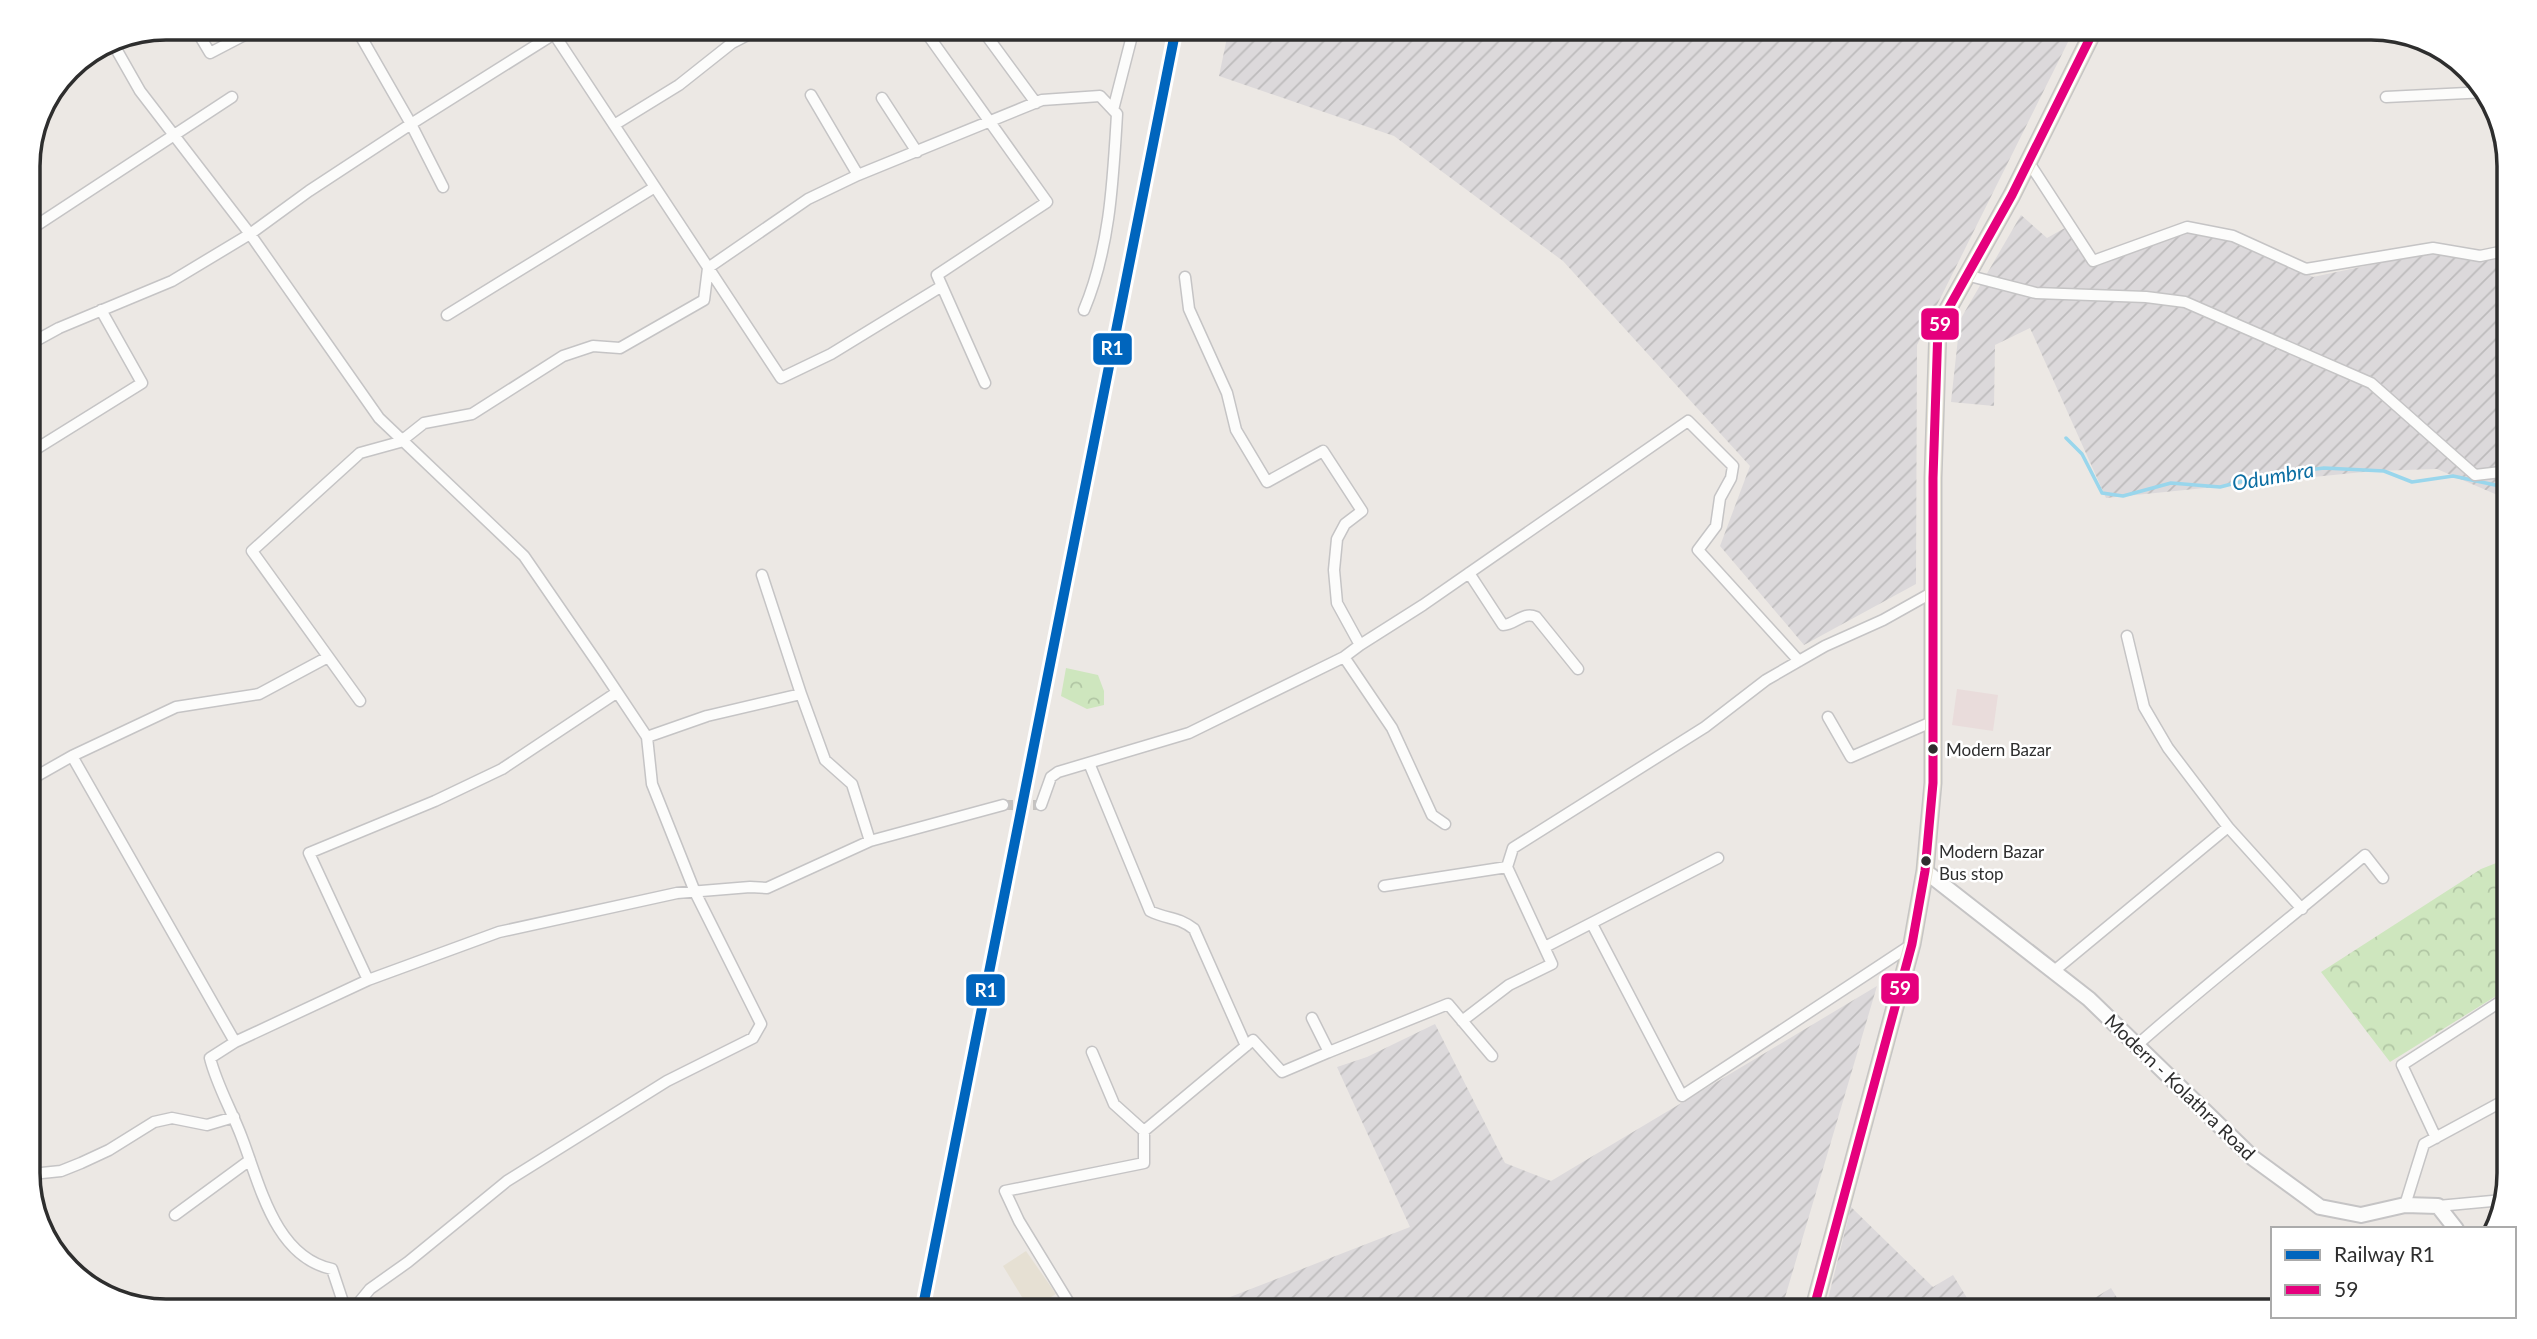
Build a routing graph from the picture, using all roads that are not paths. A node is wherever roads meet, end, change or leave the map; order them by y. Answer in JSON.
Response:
{"nodes":[{"id":1,"x":203,"y":40,"type":"edge"},
{"id":2,"x":235,"y":40,"type":"edge"},
{"id":3,"x":363,"y":40,"type":"edge"},
{"id":4,"x":538,"y":40,"type":"edge"},
{"id":5,"x":558,"y":40,"type":"edge"},
{"id":6,"x":730,"y":40,"type":"edge"},
{"id":7,"x":738,"y":40,"type":"edge"},
{"id":8,"x":932,"y":40,"type":"edge"},
{"id":9,"x":990,"y":40,"type":"edge"},
{"id":10,"x":1131,"y":40,"type":"edge"},
{"id":11,"x":2089,"y":40,"type":"edge"},
{"id":12,"x":732,"y":43,"type":"junction"},
{"id":13,"x":117,"y":50,"type":"edge"},
{"id":14,"x":2473,"y":93,"type":"edge"},
{"id":15,"x":811,"y":95,"type":"dead end"},
{"id":16,"x":232,"y":97,"type":"dead end"},
{"id":17,"x":882,"y":97,"type":"dead end"},
{"id":18,"x":2386,"y":97,"type":"dead end"},
{"id":19,"x":1036,"y":103,"type":"junction"},
{"id":20,"x":1114,"y":110,"type":"junction"},
{"id":21,"x":992,"y":122,"type":"junction"},
{"id":22,"x":411,"y":124,"type":"junction"},
{"id":23,"x":614,"y":125,"type":"junction"},
{"id":24,"x":175,"y":135,"type":"junction"},
{"id":25,"x":917,"y":152,"type":"junction"},
{"id":26,"x":2028,"y":161,"type":"junction"},
{"id":27,"x":858,"y":175,"type":"junction"},
{"id":28,"x":443,"y":187,"type":"dead end"},
{"id":29,"x":655,"y":187,"type":"junction"},
{"id":30,"x":41,"y":223,"type":"edge"},
{"id":31,"x":250,"y":234,"type":"junction"},
{"id":32,"x":2496,"y":253,"type":"edge"},
{"id":33,"x":708,"y":268,"type":"junction"},
{"id":34,"x":1966,"y":275,"type":"junction"},
{"id":35,"x":1185,"y":277,"type":"dead end"},
{"id":36,"x":942,"y":286,"type":"junction"},
{"id":37,"x":101,"y":310,"type":"junction"},
{"id":38,"x":1084,"y":310,"type":"dead end"},
{"id":39,"x":447,"y":315,"type":"dead end"},
{"id":40,"x":41,"y":339,"type":"edge"},
{"id":41,"x":985,"y":383,"type":"dead end"},
{"id":42,"x":400,"y":442,"type":"junction"},
{"id":43,"x":41,"y":446,"type":"edge"},
{"id":44,"x":2496,"y":473,"type":"edge"},
{"id":45,"x":1469,"y":573,"type":"junction"},
{"id":46,"x":762,"y":575,"type":"dead end"},
{"id":47,"x":1933,"y":592,"type":"junction"},
{"id":48,"x":2127,"y":636,"type":"dead end"},
{"id":49,"x":1360,"y":645,"type":"junction"},
{"id":50,"x":328,"y":657,"type":"junction"},
{"id":51,"x":1343,"y":657,"type":"junction"},
{"id":52,"x":1799,"y":661,"type":"junction"},
{"id":53,"x":1578,"y":669,"type":"dead end"},
{"id":54,"x":617,"y":693,"type":"junction"},
{"id":55,"x":801,"y":694,"type":"junction"},
{"id":56,"x":360,"y":701,"type":"dead end"},
{"id":57,"x":1828,"y":717,"type":"dead end"},
{"id":58,"x":1934,"y":720,"type":"junction"},
{"id":59,"x":647,"y":737,"type":"junction"},
{"id":60,"x":72,"y":756,"type":"junction"},
{"id":61,"x":1089,"y":763,"type":"junction"},
{"id":62,"x":41,"y":774,"type":"edge"},
{"id":63,"x":1003,"y":805,"type":"tunnel mouth"},
{"id":64,"x":1041,"y":805,"type":"dead end"},
{"id":65,"x":1444,"y":824,"type":"dead end"},
{"id":66,"x":2228,"y":827,"type":"junction"},
{"id":67,"x":870,"y":841,"type":"junction"},
{"id":68,"x":1718,"y":858,"type":"dead end"},
{"id":69,"x":1507,"y":867,"type":"junction"},
{"id":70,"x":1925,"y":871,"type":"junction"},
{"id":71,"x":2383,"y":878,"type":"dead end"},
{"id":72,"x":1384,"y":886,"type":"dead end"},
{"id":73,"x":695,"y":892,"type":"junction"},
{"id":74,"x":2302,"y":909,"type":"junction"},
{"id":75,"x":1592,"y":924,"type":"junction"},
{"id":76,"x":1912,"y":944,"type":"junction"},
{"id":77,"x":1545,"y":947,"type":"junction"},
{"id":78,"x":2054,"y":971,"type":"junction"},
{"id":79,"x":368,"y":980,"type":"junction"},
{"id":80,"x":2497,"y":1004,"type":"edge"},
{"id":81,"x":1312,"y":1018,"type":"dead end"},
{"id":82,"x":1462,"y":1021,"type":"junction"},
{"id":83,"x":235,"y":1042,"type":"junction"},
{"id":84,"x":1246,"y":1046,"type":"junction"},
{"id":85,"x":2136,"y":1046,"type":"junction"},
{"id":86,"x":1092,"y":1052,"type":"dead end"},
{"id":87,"x":1329,"y":1052,"type":"junction"},
{"id":88,"x":1492,"y":1056,"type":"dead end"},
{"id":89,"x":2497,"y":1105,"type":"edge"},
{"id":90,"x":234,"y":1117,"type":"junction"},
{"id":91,"x":1144,"y":1131,"type":"junction"},
{"id":92,"x":2436,"y":1138,"type":"junction"},
{"id":93,"x":250,"y":1160,"type":"junction"},
{"id":94,"x":41,"y":1173,"type":"edge"},
{"id":95,"x":2493,"y":1201,"type":"edge"},
{"id":96,"x":2405,"y":1205,"type":"junction"},
{"id":97,"x":2438,"y":1206,"type":"junction"},
{"id":98,"x":175,"y":1215,"type":"dead end"},
{"id":99,"x":2454,"y":1227,"type":"edge"},
{"id":100,"x":342,"y":1299,"type":"edge"},
{"id":101,"x":362,"y":1299,"type":"edge"},
{"id":102,"x":1067,"y":1299,"type":"edge"},
{"id":103,"x":1816,"y":1299,"type":"edge"}],
"edges":[{"from":1,"to":2,"type":"street"},
{"from":3,"to":22,"type":"street"},
{"from":4,"to":22,"type":"street"},
{"from":5,"to":23,"type":"street"},
{"from":6,"to":12,"type":"street"},
{"from":7,"to":12,"type":"street"},
{"from":8,"to":21,"type":"street"},
{"from":9,"to":19,"type":"street"},
{"from":10,"to":20,"type":"street"},
{"from":11,"to":26,"type":"main road"},
{"from":12,"to":23,"type":"street"},
{"from":13,"to":24,"type":"street"},
{"from":14,"to":18,"type":"street"},
{"from":15,"to":27,"type":"street"},
{"from":16,"to":24,"type":"street"},
{"from":17,"to":25,"type":"street"},
{"from":19,"to":20,"type":"street"},
{"from":19,"to":21,"type":"street"},
{"from":20,"to":38,"type":"street"},
{"from":21,"to":25,"type":"street"},
{"from":21,"to":36,"type":"street"},
{"from":22,"to":28,"type":"street"},
{"from":22,"to":31,"type":"street"},
{"from":23,"to":29,"type":"street"},
{"from":24,"to":30,"type":"street"},
{"from":24,"to":31,"type":"street"},
{"from":25,"to":27,"type":"street"},
{"from":26,"to":32,"type":"street"},
{"from":26,"to":34,"type":"main road"},
{"from":27,"to":33,"type":"street"},
{"from":29,"to":33,"type":"street"},
{"from":29,"to":39,"type":"street"},
{"from":31,"to":37,"type":"street"},
{"from":31,"to":42,"type":"street"},
{"from":33,"to":36,"type":"street"},
{"from":33,"to":42,"type":"street"},
{"from":34,"to":44,"type":"street"},
{"from":34,"to":47,"type":"main road"},
{"from":35,"to":49,"type":"street"},
{"from":36,"to":41,"type":"street"},
{"from":37,"to":40,"type":"street"},
{"from":37,"to":43,"type":"street"},
{"from":42,"to":50,"type":"street"},
{"from":42,"to":54,"type":"street"},
{"from":45,"to":49,"type":"street"},
{"from":45,"to":52,"type":"street"},
{"from":45,"to":53,"type":"street"},
{"from":46,"to":55,"type":"street"},
{"from":47,"to":52,"type":"street"},
{"from":47,"to":58,"type":"main road"},
{"from":48,"to":66,"type":"street"},
{"from":49,"to":51,"type":"street"},
{"from":50,"to":56,"type":"street"},
{"from":50,"to":60,"type":"street"},
{"from":51,"to":61,"type":"street"},
{"from":51,"to":65,"type":"street"},
{"from":52,"to":69,"type":"street"},
{"from":54,"to":59,"type":"street"},
{"from":54,"to":79,"type":"street"},
{"from":55,"to":59,"type":"street"},
{"from":55,"to":67,"type":"street"},
{"from":57,"to":58,"type":"street"},
{"from":58,"to":70,"type":"main road"},
{"from":59,"to":73,"type":"street"},
{"from":60,"to":62,"type":"street"},
{"from":60,"to":83,"type":"street"},
{"from":61,"to":64,"type":"street"},
{"from":61,"to":84,"type":"street"},
{"from":63,"to":67,"type":"street"},
{"from":66,"to":74,"type":"street"},
{"from":66,"to":78,"type":"street"},
{"from":67,"to":73,"type":"street"},
{"from":68,"to":75,"type":"street"},
{"from":69,"to":72,"type":"street"},
{"from":69,"to":77,"type":"street"},
{"from":70,"to":76,"type":"main road"},
{"from":70,"to":78,"type":"main road","name":"Modern - Kolathra Road"},
{"from":71,"to":74,"type":"street"},
{"from":73,"to":79,"type":"street"},
{"from":73,"to":101,"type":"street"},
{"from":74,"to":85,"type":"street"},
{"from":75,"to":76,"type":"street"},
{"from":75,"to":77,"type":"street"},
{"from":76,"to":103,"type":"main road"},
{"from":77,"to":82,"type":"street"},
{"from":78,"to":85,"type":"main road","name":"Modern - Kolathra Road"},
{"from":79,"to":83,"type":"street"},
{"from":80,"to":92,"type":"street"},
{"from":81,"to":87,"type":"street"},
{"from":82,"to":87,"type":"street"},
{"from":82,"to":88,"type":"street"},
{"from":83,"to":90,"type":"street"},
{"from":84,"to":87,"type":"street"},
{"from":84,"to":91,"type":"street"},
{"from":85,"to":96,"type":"main road","name":"Modern - Kolathra Road"},
{"from":86,"to":91,"type":"street"},
{"from":89,"to":92,"type":"street"},
{"from":90,"to":93,"type":"street"},
{"from":90,"to":94,"type":"street"},
{"from":91,"to":102,"type":"street"},
{"from":92,"to":96,"type":"street"},
{"from":93,"to":98,"type":"street"},
{"from":93,"to":100,"type":"street"},
{"from":95,"to":97,"type":"street"},
{"from":96,"to":97,"type":"main road","name":"Modern - Kolathra Road"},
{"from":97,"to":99,"type":"main road"}]}
